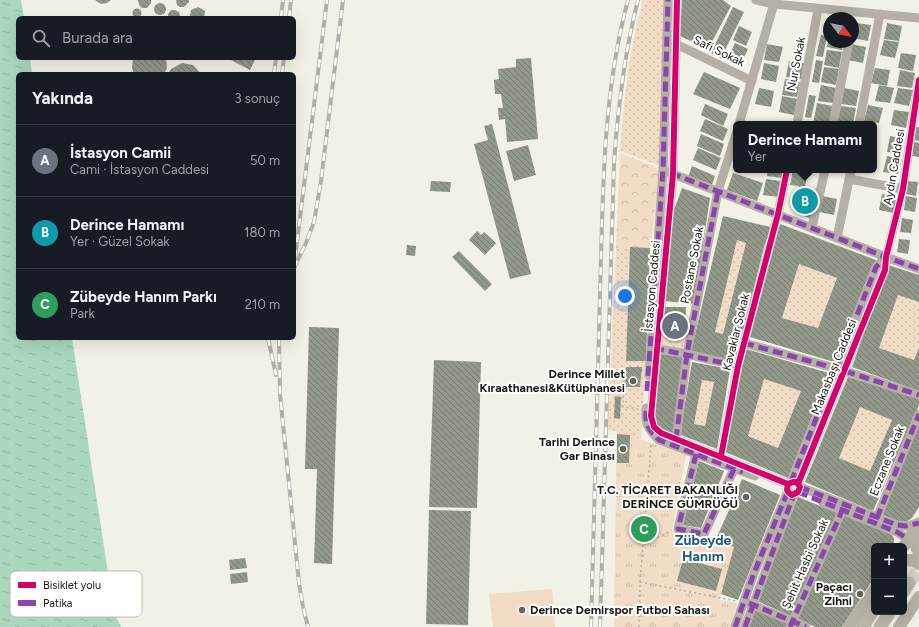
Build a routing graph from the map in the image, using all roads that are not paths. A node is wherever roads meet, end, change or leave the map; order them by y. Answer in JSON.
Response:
{"nodes":[{"id":1,"x":668,"y":0,"type":"edge"},
{"id":2,"x":677,"y":0,"type":"edge"},
{"id":3,"x":756,"y":0,"type":"edge"},
{"id":4,"x":775,"y":2,"type":"edge"},
{"id":5,"x":818,"y":9,"type":"junction"},
{"id":6,"x":836,"y":12,"type":"edge"},
{"id":7,"x":880,"y":14,"type":"junction"},
{"id":8,"x":859,"y":15,"type":"edge"},
{"id":9,"x":919,"y":18,"type":"edge"},
{"id":10,"x":676,"y":44,"type":"junction"},
{"id":11,"x":848,"y":48,"type":"edge"},
{"id":12,"x":919,"y":80,"type":"edge"},
{"id":13,"x":752,"y":81,"type":"junction"},
{"id":14,"x":740,"y":121,"type":"edge"},
{"id":15,"x":798,"y":121,"type":"edge"},
{"id":16,"x":834,"y":121,"type":"edge"},
{"id":17,"x":860,"y":121,"type":"edge"},
{"id":18,"x":733,"y":144,"type":"edge"},
{"id":19,"x":663,"y":170,"type":"junction"},
{"id":20,"x":786,"y":173,"type":"edge"},
{"id":21,"x":824,"y":173,"type":"edge"},
{"id":22,"x":673,"y":174,"type":"junction"},
{"id":23,"x":850,"y":174,"type":"edge"},
{"id":24,"x":902,"y":189,"type":"junction"},
{"id":25,"x":718,"y":191,"type":"junction"},
{"id":26,"x":778,"y":214,"type":"junction"},
{"id":27,"x":812,"y":228,"type":"junction"},
{"id":28,"x":837,"y":238,"type":"junction"},
{"id":29,"x":886,"y":257,"type":"junction"},
{"id":30,"x":919,"y":268,"type":"edge"},
{"id":31,"x":744,"y":343,"type":"junction"},
{"id":32,"x":654,"y":348,"type":"junction"},
{"id":33,"x":687,"y":354,"type":"junction"},
{"id":34,"x":738,"y":366,"type":"junction"},
{"id":35,"x":840,"y":370,"type":"junction"},
{"id":36,"x":919,"y":395,"type":"edge"},
{"id":37,"x":919,"y":414,"type":"edge"},
{"id":38,"x":676,"y":439,"type":"junction"},
{"id":39,"x":696,"y":454,"type":"junction"},
{"id":40,"x":721,"y":456,"type":"junction"},
{"id":41,"x":734,"y":469,"type":"junction"},
{"id":42,"x":793,"y":488,"type":"junction"},
{"id":43,"x":842,"y":511,"type":"junction"},
{"id":44,"x":877,"y":518,"type":"junction"},
{"id":45,"x":914,"y":532,"type":"edge"},
{"id":46,"x":919,"y":552,"type":"edge"},
{"id":47,"x":907,"y":560,"type":"edge"},
{"id":48,"x":919,"y":564,"type":"edge"},
{"id":49,"x":871,"y":594,"type":"edge"},
{"id":50,"x":919,"y":597,"type":"edge"},
{"id":51,"x":748,"y":603,"type":"junction"},
{"id":52,"x":871,"y":614,"type":"edge"},
{"id":53,"x":888,"y":615,"type":"edge"},
{"id":54,"x":791,"y":624,"type":"edge"},
{"id":55,"x":735,"y":627,"type":"edge"},
{"id":56,"x":745,"y":627,"type":"edge"},
{"id":57,"x":806,"y":627,"type":"edge"},
{"id":58,"x":849,"y":627,"type":"edge"},
{"id":59,"x":863,"y":627,"type":"edge"},
{"id":60,"x":880,"y":627,"type":"edge"},
{"id":61,"x":899,"y":627,"type":"edge"}],
"edges":[{"from":1,"to":19,"type":"street","name":"İstasyon Caddesi"},
{"from":2,"to":10,"type":"street","name":"İstasyon Caddesi"},
{"from":3,"to":4,"type":"street"},
{"from":4,"to":5,"type":"street"},
{"from":4,"to":13,"type":"street"},
{"from":5,"to":6,"type":"street"},
{"from":5,"to":15,"type":"street","name":"Nur Sokak"},
{"from":7,"to":8,"type":"street"},
{"from":7,"to":9,"type":"street"},
{"from":7,"to":17,"type":"street"},
{"from":10,"to":13,"type":"street","name":"Safi Sokak"},
{"from":10,"to":22,"type":"street","name":"İstasyon Caddesi"},
{"from":11,"to":16,"type":"street"},
{"from":12,"to":24,"type":"street","name":"Aydın Caddesi"},
{"from":13,"to":14,"type":"street"},
{"from":18,"to":25,"type":"street","name":"Postane Sokak"},
{"from":19,"to":22,"type":"street"},
{"from":19,"to":32,"type":"street","name":"İstasyon Caddesi"},
{"from":20,"to":26,"type":"street"},
{"from":21,"to":27,"type":"street"},
{"from":22,"to":25,"type":"street"},
{"from":22,"to":32,"type":"street","name":"İstasyon Caddesi"},
{"from":23,"to":24,"type":"street"},
{"from":23,"to":28,"type":"street"},
{"from":24,"to":29,"type":"street","name":"Aydın Caddesi"},
{"from":25,"to":26,"type":"street"},
{"from":25,"to":33,"type":"street","name":"Postane Sokak"},
{"from":26,"to":27,"type":"street"},
{"from":26,"to":31,"type":"street","name":"Kavaklar Sokak"},
{"from":27,"to":28,"type":"street"},
{"from":28,"to":29,"type":"street"},
{"from":29,"to":30,"type":"street"},
{"from":29,"to":35,"type":"street","name":"Makasbaşı Caddesi"},
{"from":31,"to":34,"type":"street","name":"Kavaklar Sokak"},
{"from":31,"to":35,"type":"street"},
{"from":32,"to":33,"type":"street"},
{"from":32,"to":38,"type":"street","name":"İstasyon Caddesi"},
{"from":32,"to":39,"type":"street","name":"İstasyon Caddesi"},
{"from":33,"to":34,"type":"street"},
{"from":33,"to":38,"type":"street","name":"Postane Sokak"},
{"from":34,"to":40,"type":"street","name":"Kavaklar Sokak"},
{"from":35,"to":36,"type":"street"},
{"from":35,"to":42,"type":"street","name":"Makasbaşı Caddesi"},
{"from":37,"to":44,"type":"street","name":"Eczane Sokak"},
{"from":38,"to":40,"type":"street","name":"İstasyon Caddesi"},
{"from":39,"to":41,"type":"street","name":"İstasyon Caddesi"},
{"from":39,"to":41,"type":"street"},
{"from":40,"to":42,"type":"street","name":"İstasyon Caddesi"},
{"from":41,"to":42,"type":"street","name":"İstasyon Caddesi"},
{"from":42,"to":43,"type":"street","name":"İstasyon Caddesi"},
{"from":42,"to":44,"type":"street"},
{"from":42,"to":51,"type":"street","name":"Makasbaşı Caddesi"},
{"from":43,"to":45,"type":"street","name":"İstasyon Caddesi"},
{"from":43,"to":54,"type":"street","name":"Şehit Hasbi Sokak"},
{"from":44,"to":45,"type":"street"},
{"from":45,"to":46,"type":"main road"},
{"from":47,"to":48,"type":"main road"},
{"from":49,"to":58,"type":"main road"},
{"from":50,"to":61,"type":"main road"},
{"from":51,"to":54,"type":"street"},
{"from":51,"to":55,"type":"street","name":"Makasbaşı Caddesi"},
{"from":51,"to":56,"type":"street","name":"Makasbaşı Caddesi"},
{"from":52,"to":59,"type":"highway"},
{"from":53,"to":60,"type":"highway"},
{"from":54,"to":57,"type":"street"}]}
